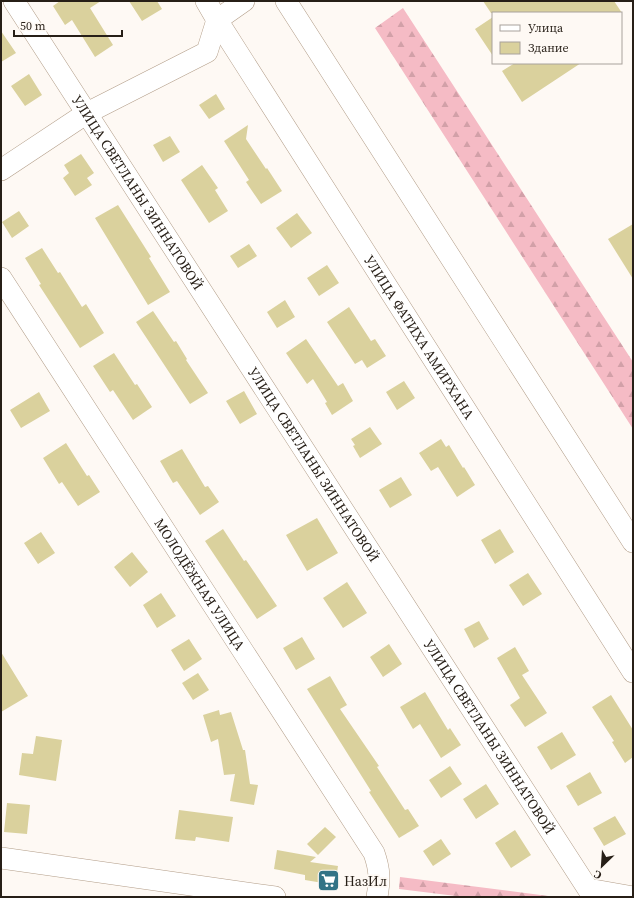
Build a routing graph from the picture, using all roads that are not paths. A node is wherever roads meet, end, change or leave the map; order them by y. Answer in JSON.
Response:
{"nodes":[{"id":1,"x":14,"y":1,"type":"edge"},
{"id":2,"x":206,"y":1,"type":"edge"},
{"id":3,"x":244,"y":1,"type":"edge"},
{"id":4,"x":286,"y":1,"type":"edge"},
{"id":5,"x":217,"y":20,"type":"junction"},
{"id":6,"x":87,"y":113,"type":"junction"},
{"id":7,"x":1,"y":170,"type":"edge"},
{"id":8,"x":1,"y":278,"type":"edge"},
{"id":9,"x":633,"y":542,"type":"edge"},
{"id":10,"x":633,"y":672,"type":"edge"},
{"id":11,"x":1,"y":858,"type":"edge"},
{"id":12,"x":275,"y":897,"type":"edge"},
{"id":13,"x":377,"y":897,"type":"edge"},
{"id":14,"x":633,"y":897,"type":"edge"}],
"edges":[{"from":1,"to":6,"type":"street","name":"УЛИЦА СВЕТЛАНЫ ЗИННАТОВОЙ"},
{"from":2,"to":5,"type":"street","name":"УЛИЦА ФАТИХА АМИРХАНА"},
{"from":3,"to":5,"type":"street"},
{"from":4,"to":9,"type":"street"},
{"from":5,"to":6,"type":"street"},
{"from":5,"to":10,"type":"street","name":"УЛИЦА ФАТИХА АМИРХАНА"},
{"from":6,"to":7,"type":"street"},
{"from":6,"to":14,"type":"street","name":"УЛИЦА СВЕТЛАНЫ ЗИННАТОВОЙ"},
{"from":8,"to":13,"type":"street","name":"МОЛОДЁЖНАЯ УЛИЦА"},
{"from":11,"to":12,"type":"street"}]}
